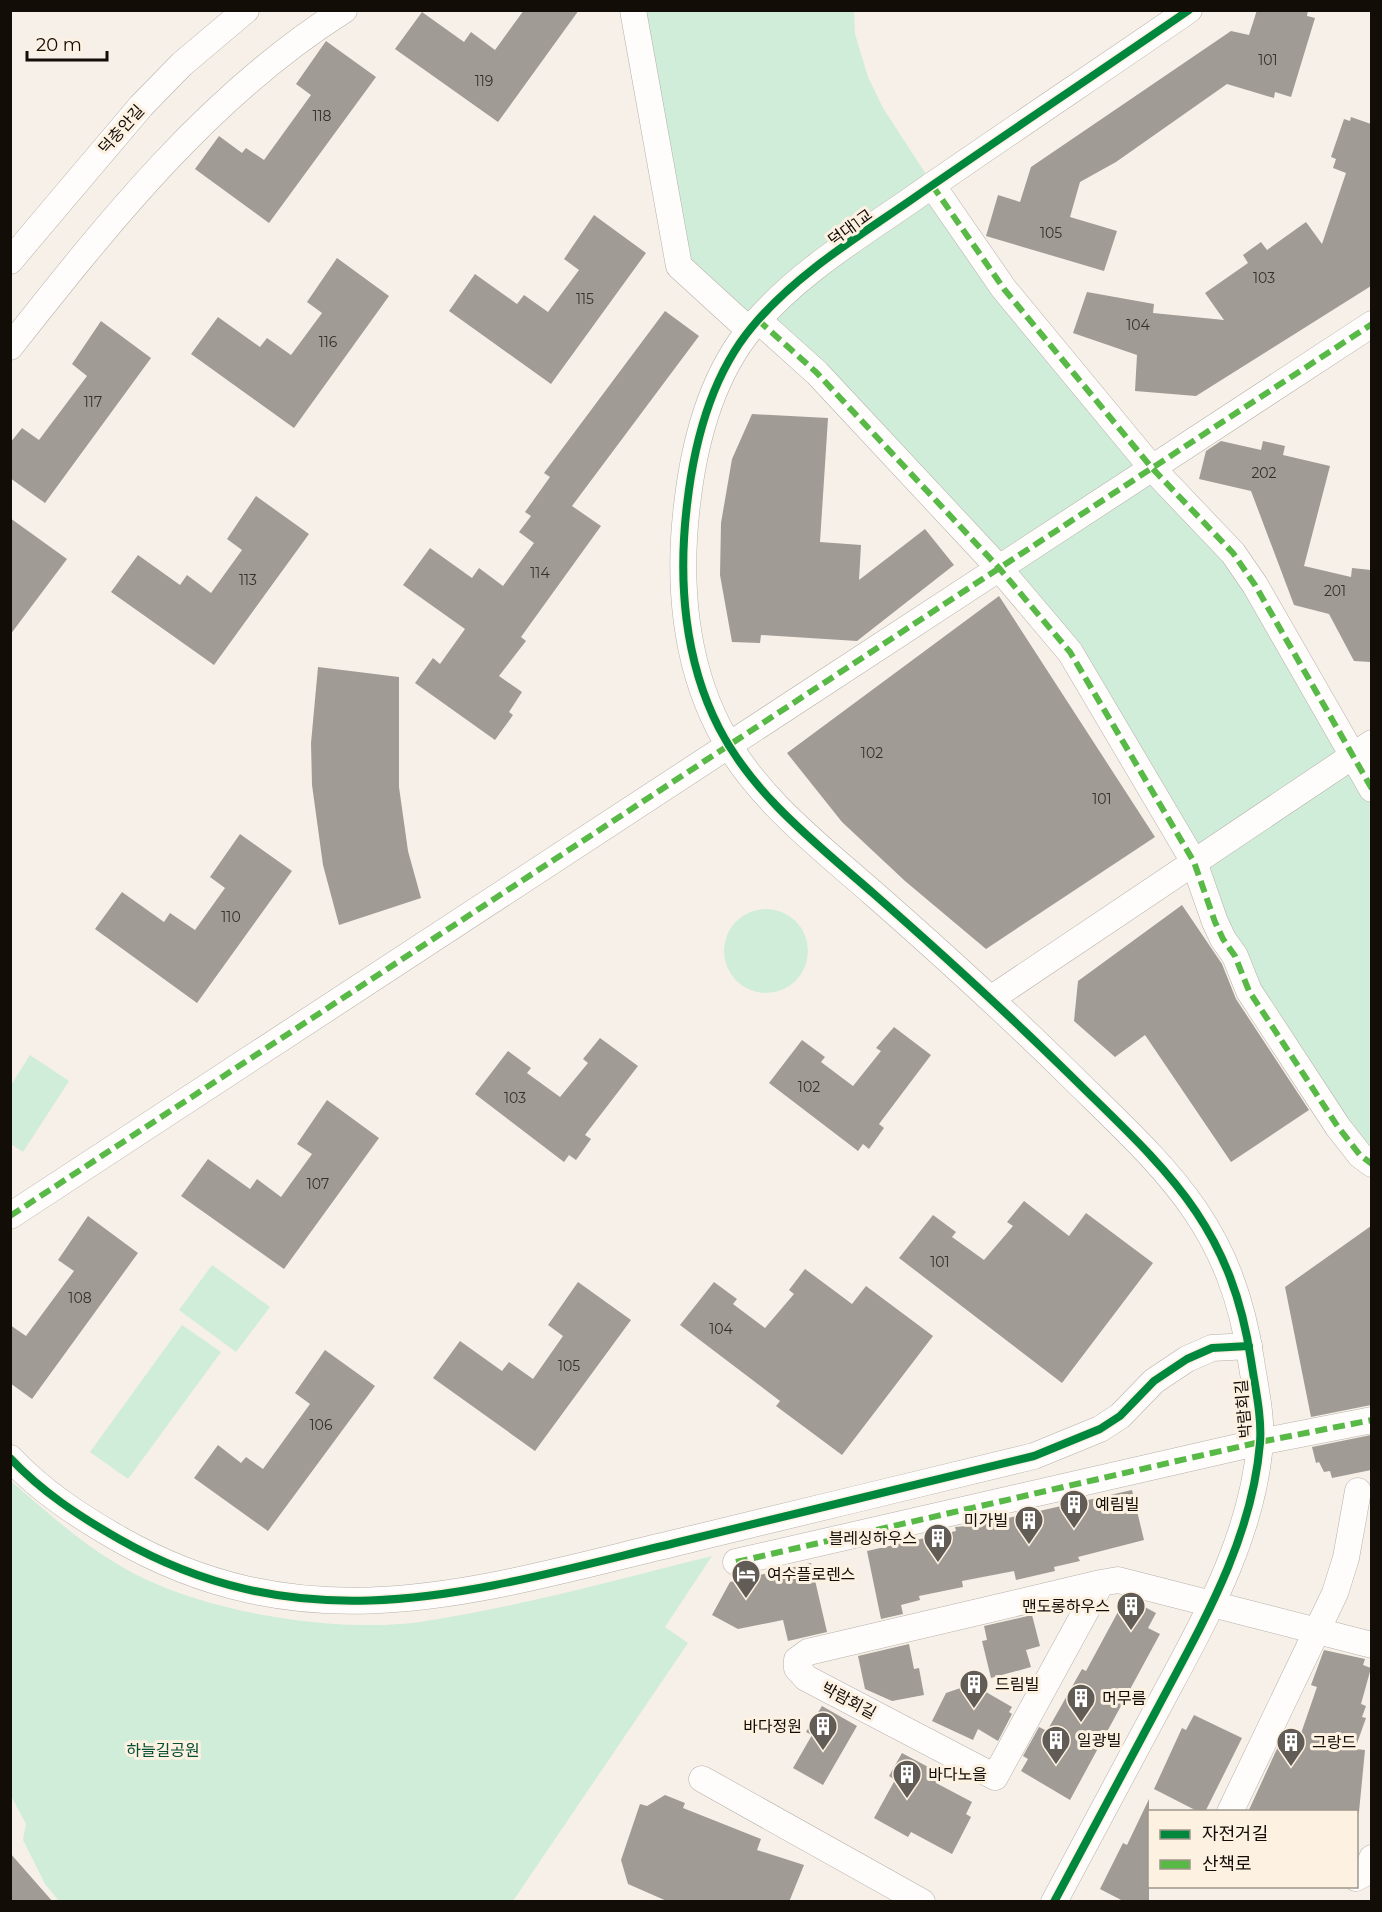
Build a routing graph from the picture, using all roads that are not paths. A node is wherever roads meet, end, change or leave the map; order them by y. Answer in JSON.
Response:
{"nodes":[{"id":1,"x":246,"y":10,"type":"edge"},
{"id":2,"x":344,"y":10,"type":"edge"},
{"id":3,"x":633,"y":10,"type":"edge"},
{"id":4,"x":1189,"y":10,"type":"edge"},
{"id":5,"x":932,"y":184,"type":"junction"},
{"id":6,"x":10,"y":261,"type":"edge"},
{"id":7,"x":1371,"y":324,"type":"edge"},
{"id":8,"x":754,"y":325,"type":"junction"},
{"id":9,"x":10,"y":347,"type":"edge"},
{"id":10,"x":1152,"y":468,"type":"junction"},
{"id":11,"x":999,"y":568,"type":"junction"},
{"id":12,"x":729,"y":745,"type":"junction"},
{"id":13,"x":1363,"y":749,"type":"edge"},
{"id":14,"x":1371,"y":789,"type":"edge"},
{"id":15,"x":1194,"y":862,"type":"junction"},
{"id":16,"x":992,"y":998,"type":"junction"},
{"id":17,"x":1371,"y":1164,"type":"edge"},
{"id":18,"x":10,"y":1216,"type":"edge"},
{"id":19,"x":1249,"y":1346,"type":"junction"},
{"id":20,"x":1371,"y":1420,"type":"edge"},
{"id":21,"x":1260,"y":1442,"type":"junction"},
{"id":22,"x":10,"y":1458,"type":"edge"},
{"id":23,"x":1358,"y":1491,"type":"dead end"},
{"id":24,"x":736,"y":1562,"type":"dead end"},
{"id":25,"x":1101,"y":1583,"type":"junction"},
{"id":26,"x":1213,"y":1604,"type":"junction"},
{"id":27,"x":1317,"y":1631,"type":"junction"},
{"id":28,"x":1371,"y":1645,"type":"edge"},
{"id":29,"x":702,"y":1779,"type":"dead end"},
{"id":30,"x":1231,"y":1810,"type":"edge"},
{"id":31,"x":1371,"y":1858,"type":"edge"},
{"id":32,"x":1358,"y":1877,"type":"edge"},
{"id":33,"x":922,"y":1902,"type":"edge"},
{"id":34,"x":1054,"y":1902,"type":"edge"}],
"edges":[{"from":1,"to":6,"type":"street","name":"덕충안길"},
{"from":2,"to":9,"type":"street"},
{"from":3,"to":8,"type":"street"},
{"from":4,"to":5,"type":"street","name":"덕대1교"},
{"from":5,"to":8,"type":"street","name":"덕대1교"},
{"from":5,"to":10,"type":"street"},
{"from":7,"to":10,"type":"street"},
{"from":8,"to":11,"type":"street"},
{"from":8,"to":12,"type":"street","name":"덕대1교"},
{"from":10,"to":11,"type":"street"},
{"from":10,"to":13,"type":"street"},
{"from":11,"to":12,"type":"street"},
{"from":11,"to":15,"type":"street"},
{"from":12,"to":16,"type":"street","name":"박람회길"},
{"from":12,"to":18,"type":"street"},
{"from":13,"to":14,"type":"street"},
{"from":13,"to":15,"type":"street"},
{"from":15,"to":16,"type":"street"},
{"from":15,"to":17,"type":"street"},
{"from":16,"to":19,"type":"street","name":"박람회길"},
{"from":19,"to":21,"type":"street","name":"박람회길"},
{"from":19,"to":22,"type":"street"},
{"from":20,"to":21,"type":"street"},
{"from":21,"to":24,"type":"street"},
{"from":21,"to":26,"type":"street","name":"박람회길"},
{"from":23,"to":27,"type":"street"},
{"from":25,"to":25,"type":"street","name":"박람회길"},
{"from":25,"to":26,"type":"street","name":"박람회길"},
{"from":26,"to":27,"type":"street","name":"박람회길"},
{"from":26,"to":34,"type":"street","name":"박람회길"},
{"from":27,"to":28,"type":"street","name":"박람회길"},
{"from":27,"to":30,"type":"street"},
{"from":29,"to":33,"type":"street"},
{"from":31,"to":32,"type":"street"}]}
